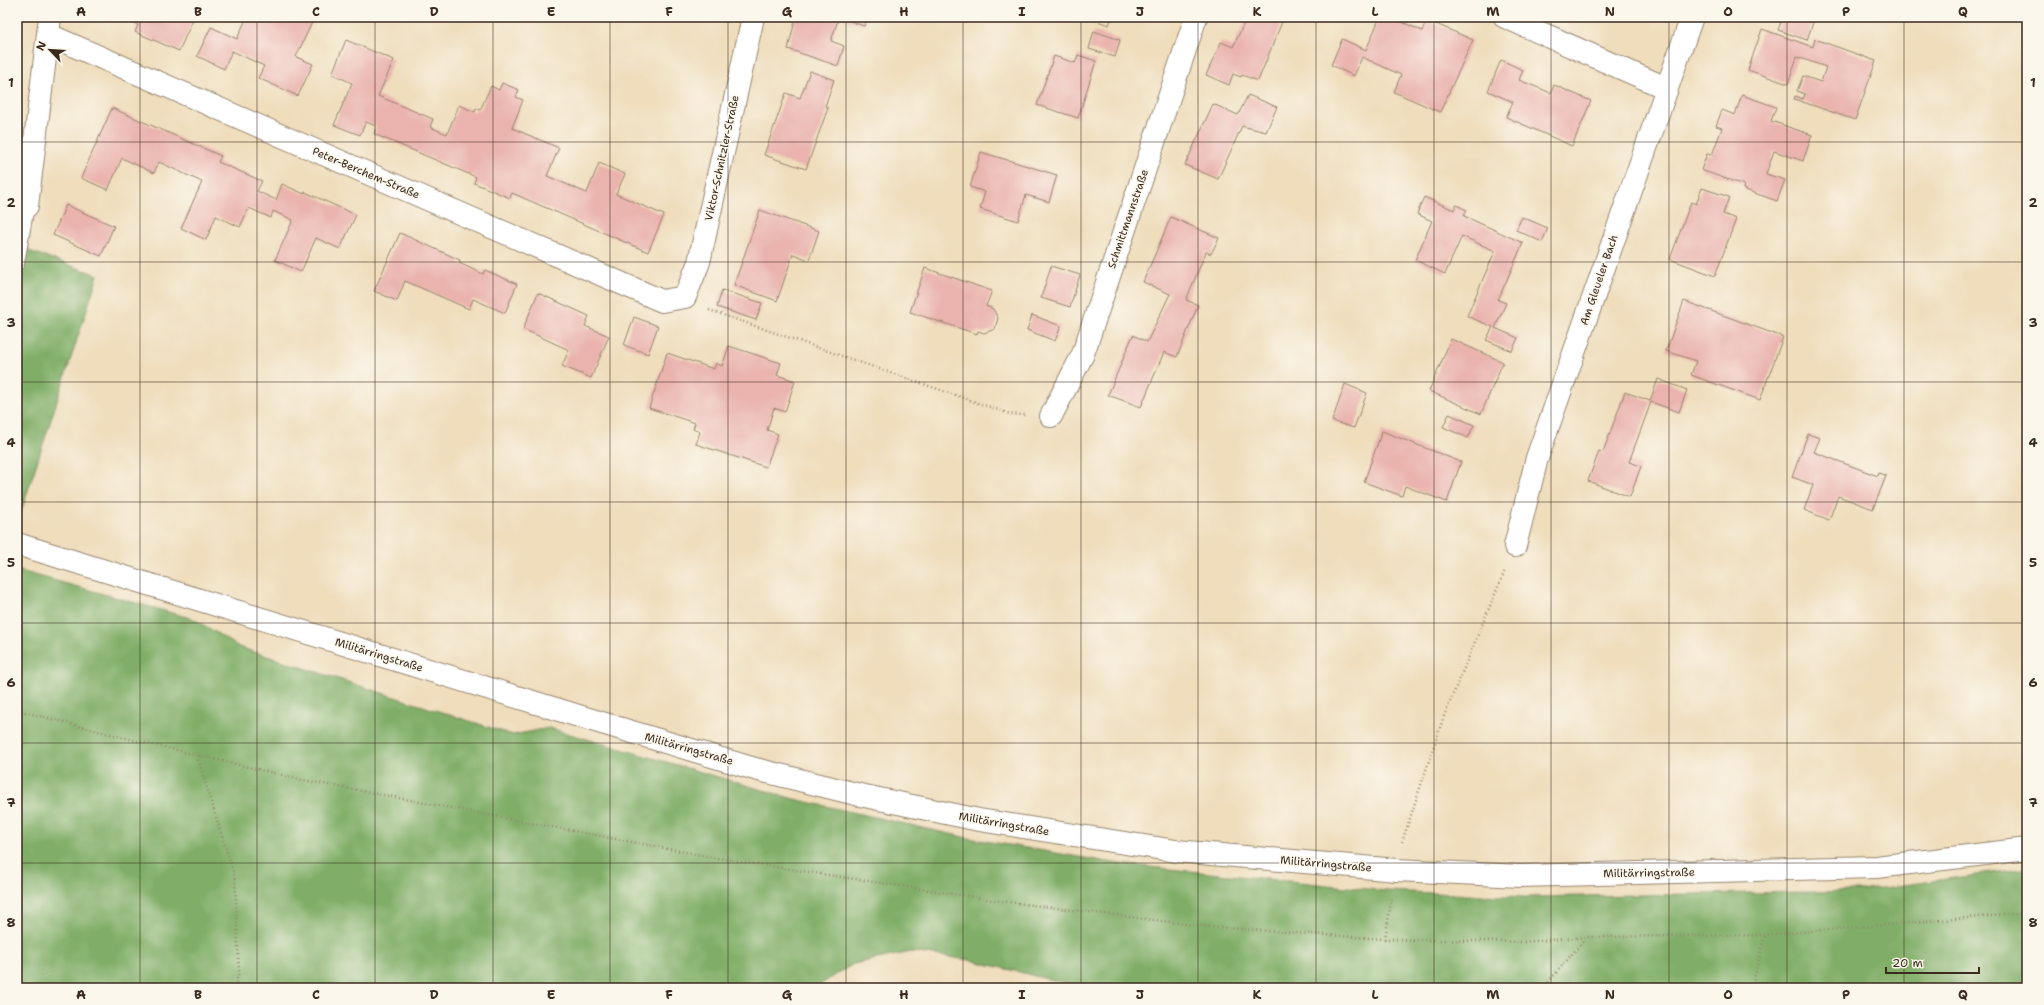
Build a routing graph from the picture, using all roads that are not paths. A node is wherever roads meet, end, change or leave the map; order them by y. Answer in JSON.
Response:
{"nodes":[{"id":1,"x":753,"y":17,"type":"edge"},
{"id":2,"x":1196,"y":17,"type":"edge"},
{"id":3,"x":1505,"y":17,"type":"edge"},
{"id":4,"x":1692,"y":17,"type":"edge"},
{"id":5,"x":49,"y":26,"type":"edge"},
{"id":6,"x":1666,"y":88,"type":"junction"},
{"id":7,"x":27,"y":206,"type":"joint"},
{"id":8,"x":17,"y":263,"type":"edge"},
{"id":9,"x":686,"y":297,"type":"joint"},
{"id":10,"x":1051,"y":416,"type":"road end"},
{"id":11,"x":17,"y":544,"type":"edge"},
{"id":12,"x":1515,"y":546,"type":"road end"},
{"id":13,"x":2027,"y":849,"type":"edge"}],
"edges":[{"from":1,"to":9,"type":"street","name":"Viktor-Schnitzler-Straße"},
{"from":2,"to":10,"type":"street","name":"Schmittmannstraße"},
{"from":3,"to":6,"type":"street"},
{"from":4,"to":6,"type":"street","name":"Am Gleueler Bach"},
{"from":5,"to":7,"type":"street"},
{"from":5,"to":9,"type":"street","name":"Peter-Berchem-Straße"},
{"from":6,"to":12,"type":"street","name":"Am Gleueler Bach"},
{"from":7,"to":8,"type":"lane"},
{"from":11,"to":13,"type":"street","name":"Militärringstraße"}]}
